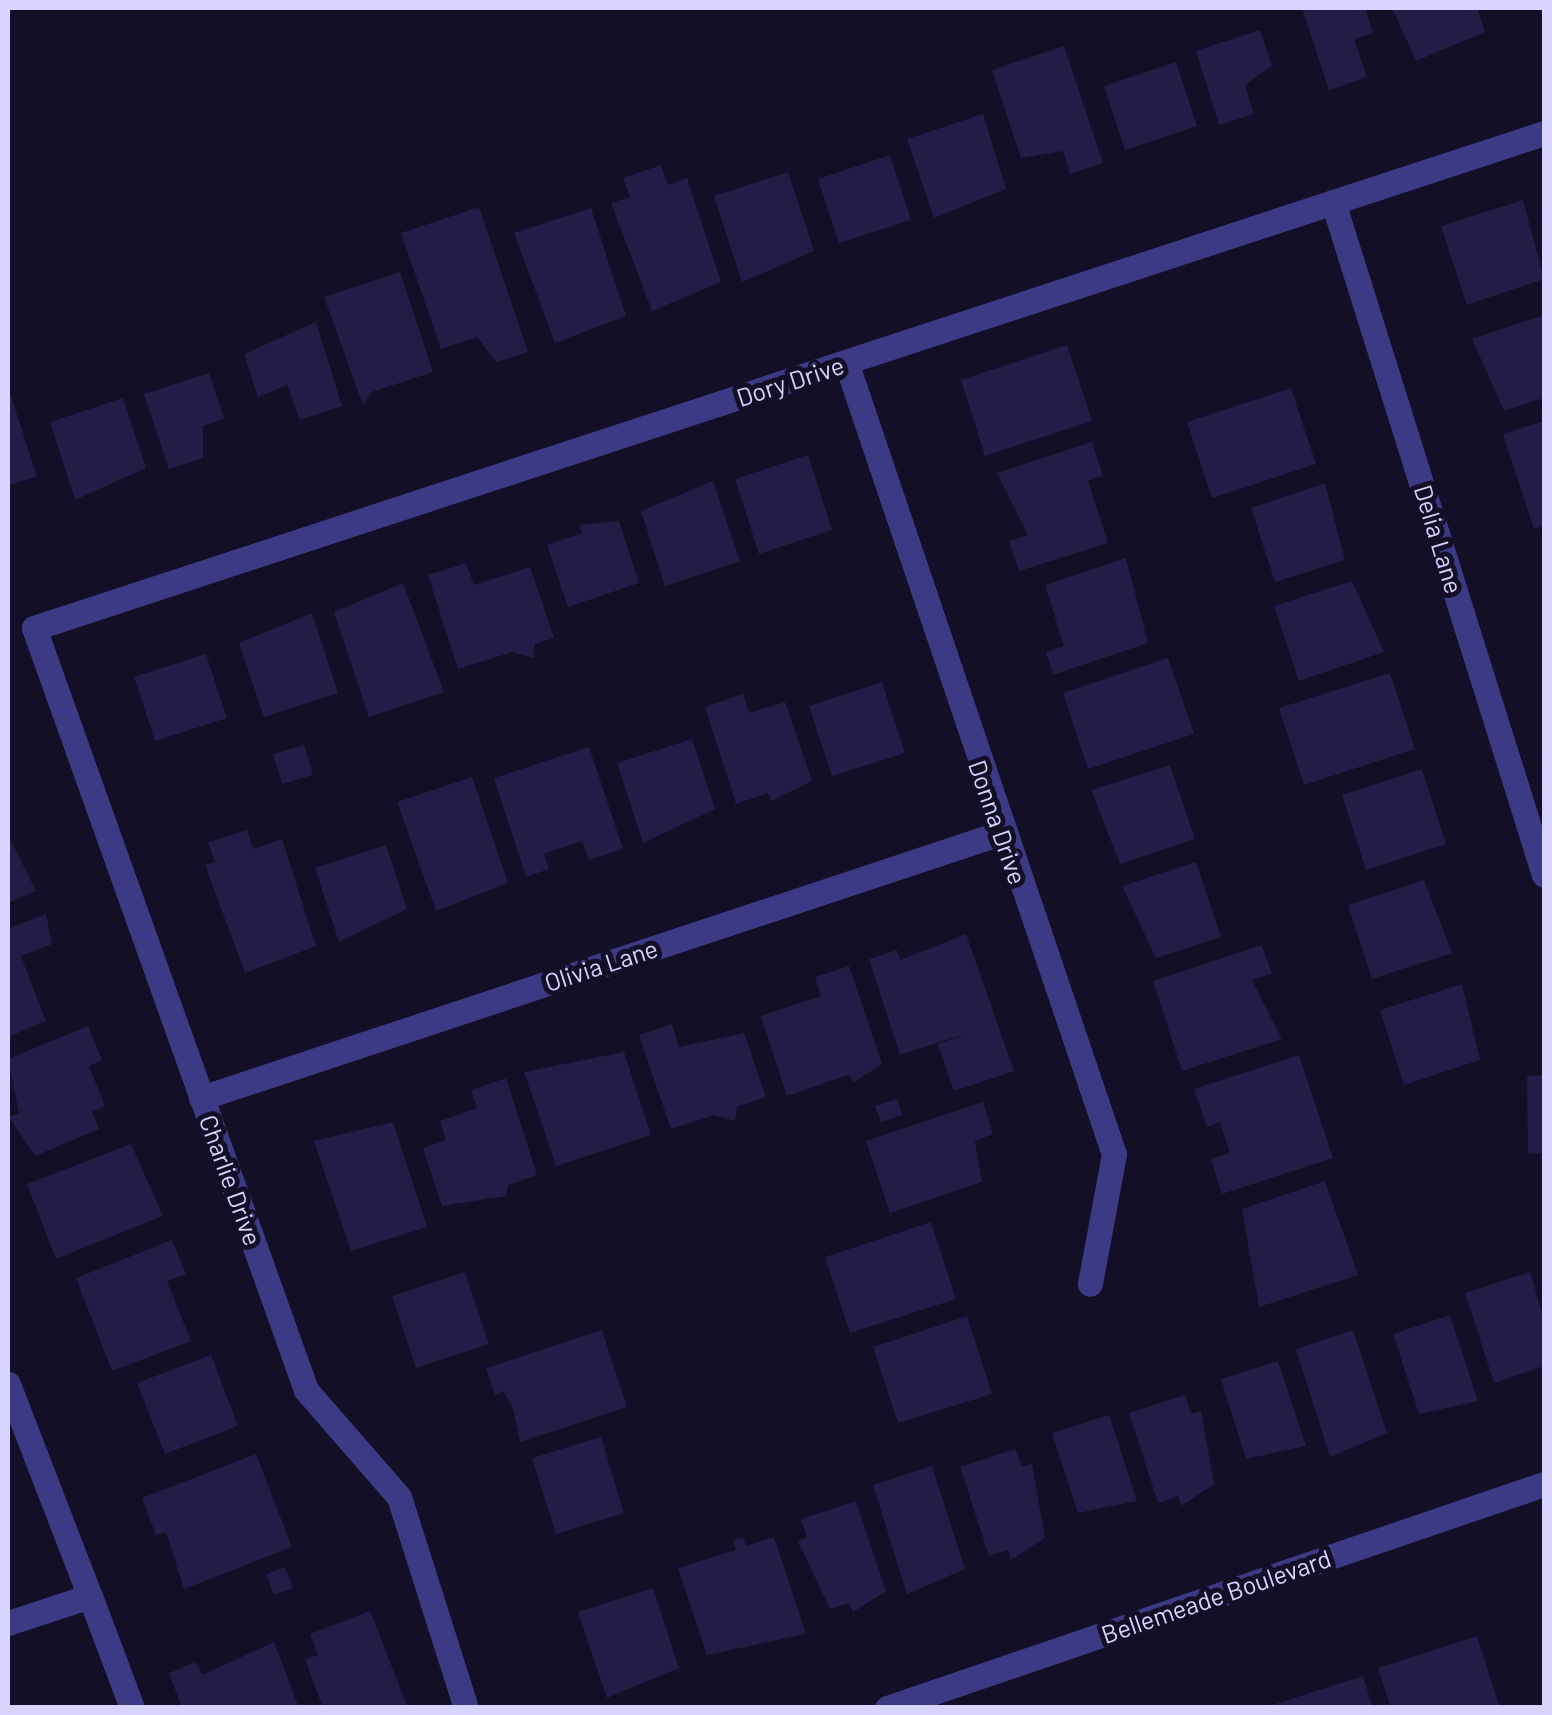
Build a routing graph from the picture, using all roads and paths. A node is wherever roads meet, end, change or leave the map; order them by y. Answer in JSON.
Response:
{"nodes":[{"id":1,"x":1544,"y":133,"type":"edge"},
{"id":2,"x":1334,"y":202,"type":"junction"},
{"id":3,"x":846,"y":362,"type":"junction"},
{"id":4,"x":34,"y":628,"type":"joint"},
{"id":5,"x":1002,"y":833,"type":"junction"},
{"id":6,"x":1544,"y":875,"type":"edge"},
{"id":7,"x":202,"y":1098,"type":"junction"},
{"id":8,"x":1090,"y":1284,"type":"dead end"},
{"id":9,"x":8,"y":1384,"type":"edge"},
{"id":10,"x":1544,"y":1484,"type":"edge"},
{"id":11,"x":90,"y":1596,"type":"junction"},
{"id":12,"x":8,"y":1623,"type":"edge"},
{"id":13,"x":132,"y":1708,"type":"edge"},
{"id":14,"x":466,"y":1708,"type":"edge"},
{"id":15,"x":887,"y":1708,"type":"edge"}],
"edges":[{"from":1,"to":2,"type":"street","name":"Dory Drive"},
{"from":2,"to":3,"type":"street","name":"Dory Drive"},
{"from":2,"to":6,"type":"street","name":"Delia Lane"},
{"from":3,"to":4,"type":"street","name":"Dory Drive"},
{"from":3,"to":5,"type":"street","name":"Donna Drive"},
{"from":4,"to":7,"type":"street","name":"Charlie Drive"},
{"from":5,"to":7,"type":"street","name":"Olivia Lane"},
{"from":5,"to":8,"type":"street","name":"Donna Drive"},
{"from":7,"to":14,"type":"street","name":"Charlie Drive"},
{"from":9,"to":11,"type":"street"},
{"from":10,"to":15,"type":"street","name":"Bellemeade Boulevard"},
{"from":11,"to":12,"type":"street"},
{"from":11,"to":13,"type":"street"}]}
